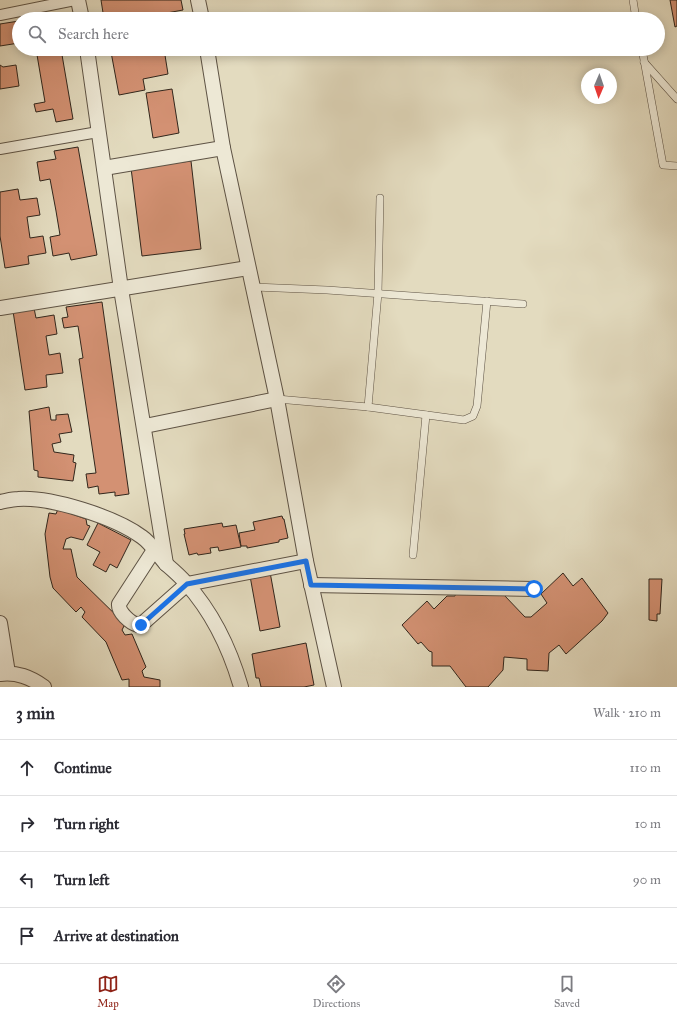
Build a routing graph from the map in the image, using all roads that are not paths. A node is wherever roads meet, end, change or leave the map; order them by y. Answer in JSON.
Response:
{"nodes":[{"id":1,"x":75,"y":0,"type":"edge"},
{"id":2,"x":78,"y":0,"type":"edge"},
{"id":3,"x":198,"y":0,"type":"edge"},
{"id":4,"x":633,"y":0,"type":"edge"},
{"id":5,"x":15,"y":12,"type":"edge"},
{"id":6,"x":81,"y":12,"type":"edge"},
{"id":7,"x":201,"y":12,"type":"edge"},
{"id":8,"x":635,"y":12,"type":"edge"},
{"id":9,"x":12,"y":13,"type":"edge"},
{"id":10,"x":0,"y":15,"type":"edge"},
{"id":11,"x":88,"y":56,"type":"edge"},
{"id":12,"x":208,"y":56,"type":"edge"},
{"id":13,"x":643,"y":56,"type":"edge"},
{"id":14,"x":644,"y":62,"type":"junction"},
{"id":15,"x":677,"y":99,"type":"edge"},
{"id":16,"x":98,"y":132,"type":"junction"},
{"id":17,"x":223,"y":148,"type":"junction"},
{"id":18,"x":0,"y":149,"type":"edge"},
{"id":19,"x":677,"y":166,"type":"edge"},
{"id":20,"x":104,"y":168,"type":"junction"},
{"id":21,"x":380,"y":198,"type":"dead end"},
{"id":22,"x":248,"y":268,"type":"junction"},
{"id":23,"x":252,"y":287,"type":"junction"},
{"id":24,"x":121,"y":289,"type":"junction"},
{"id":25,"x":378,"y":293,"type":"junction"},
{"id":26,"x":487,"y":301,"type":"junction"},
{"id":27,"x":523,"y":304,"type":"dead end"},
{"id":28,"x":0,"y":308,"type":"edge"},
{"id":29,"x":277,"y":399,"type":"junction"},
{"id":30,"x":368,"y":407,"type":"junction"},
{"id":31,"x":426,"y":415,"type":"junction"},
{"id":32,"x":145,"y":426,"type":"junction"},
{"id":33,"x":0,"y":502,"type":"edge"},
{"id":34,"x":154,"y":550,"type":"junction"},
{"id":35,"x":413,"y":555,"type":"dead end"},
{"id":36,"x":306,"y":561,"type":"junction"},
{"id":37,"x":166,"y":564,"type":"junction"},
{"id":38,"x":187,"y":584,"type":"junction"},
{"id":39,"x":311,"y":585,"type":"junction"},
{"id":40,"x":534,"y":589,"type":"dead end"},
{"id":41,"x":0,"y":623,"type":"edge"},
{"id":42,"x":4,"y":674,"type":"edge"},
{"id":43,"x":44,"y":687,"type":"edge"},
{"id":44,"x":241,"y":687,"type":"edge"},
{"id":45,"x":334,"y":687,"type":"edge"}],
"edges":[{"from":1,"to":5,"type":"street"},
{"from":2,"to":6,"type":"street"},
{"from":3,"to":7,"type":"street"},
{"from":4,"to":8,"type":"lane"},
{"from":9,"to":10,"type":"street"},
{"from":11,"to":16,"type":"street"},
{"from":12,"to":17,"type":"street"},
{"from":13,"to":14,"type":"lane"},
{"from":14,"to":15,"type":"lane"},
{"from":14,"to":19,"type":"lane"},
{"from":16,"to":18,"type":"street"},
{"from":16,"to":20,"type":"street"},
{"from":17,"to":20,"type":"street"},
{"from":17,"to":22,"type":"street"},
{"from":20,"to":24,"type":"street"},
{"from":21,"to":25,"type":"lane"},
{"from":22,"to":23,"type":"street"},
{"from":22,"to":24,"type":"street"},
{"from":23,"to":25,"type":"lane"},
{"from":23,"to":29,"type":"street"},
{"from":24,"to":28,"type":"street"},
{"from":24,"to":32,"type":"street"},
{"from":25,"to":26,"type":"lane"},
{"from":25,"to":30,"type":"lane"},
{"from":26,"to":27,"type":"lane"},
{"from":26,"to":31,"type":"lane"},
{"from":29,"to":30,"type":"lane"},
{"from":29,"to":32,"type":"street"},
{"from":29,"to":36,"type":"street"},
{"from":30,"to":31,"type":"lane"},
{"from":31,"to":35,"type":"lane"},
{"from":32,"to":37,"type":"street"},
{"from":33,"to":34,"type":"street"},
{"from":34,"to":37,"type":"street"},
{"from":34,"to":38,"type":"street"},
{"from":36,"to":38,"type":"street"},
{"from":36,"to":39,"type":"street"},
{"from":37,"to":38,"type":"street"},
{"from":38,"to":44,"type":"street"},
{"from":39,"to":40,"type":"street"},
{"from":39,"to":45,"type":"street"},
{"from":41,"to":42,"type":"street"},
{"from":42,"to":43,"type":"street"}]}
